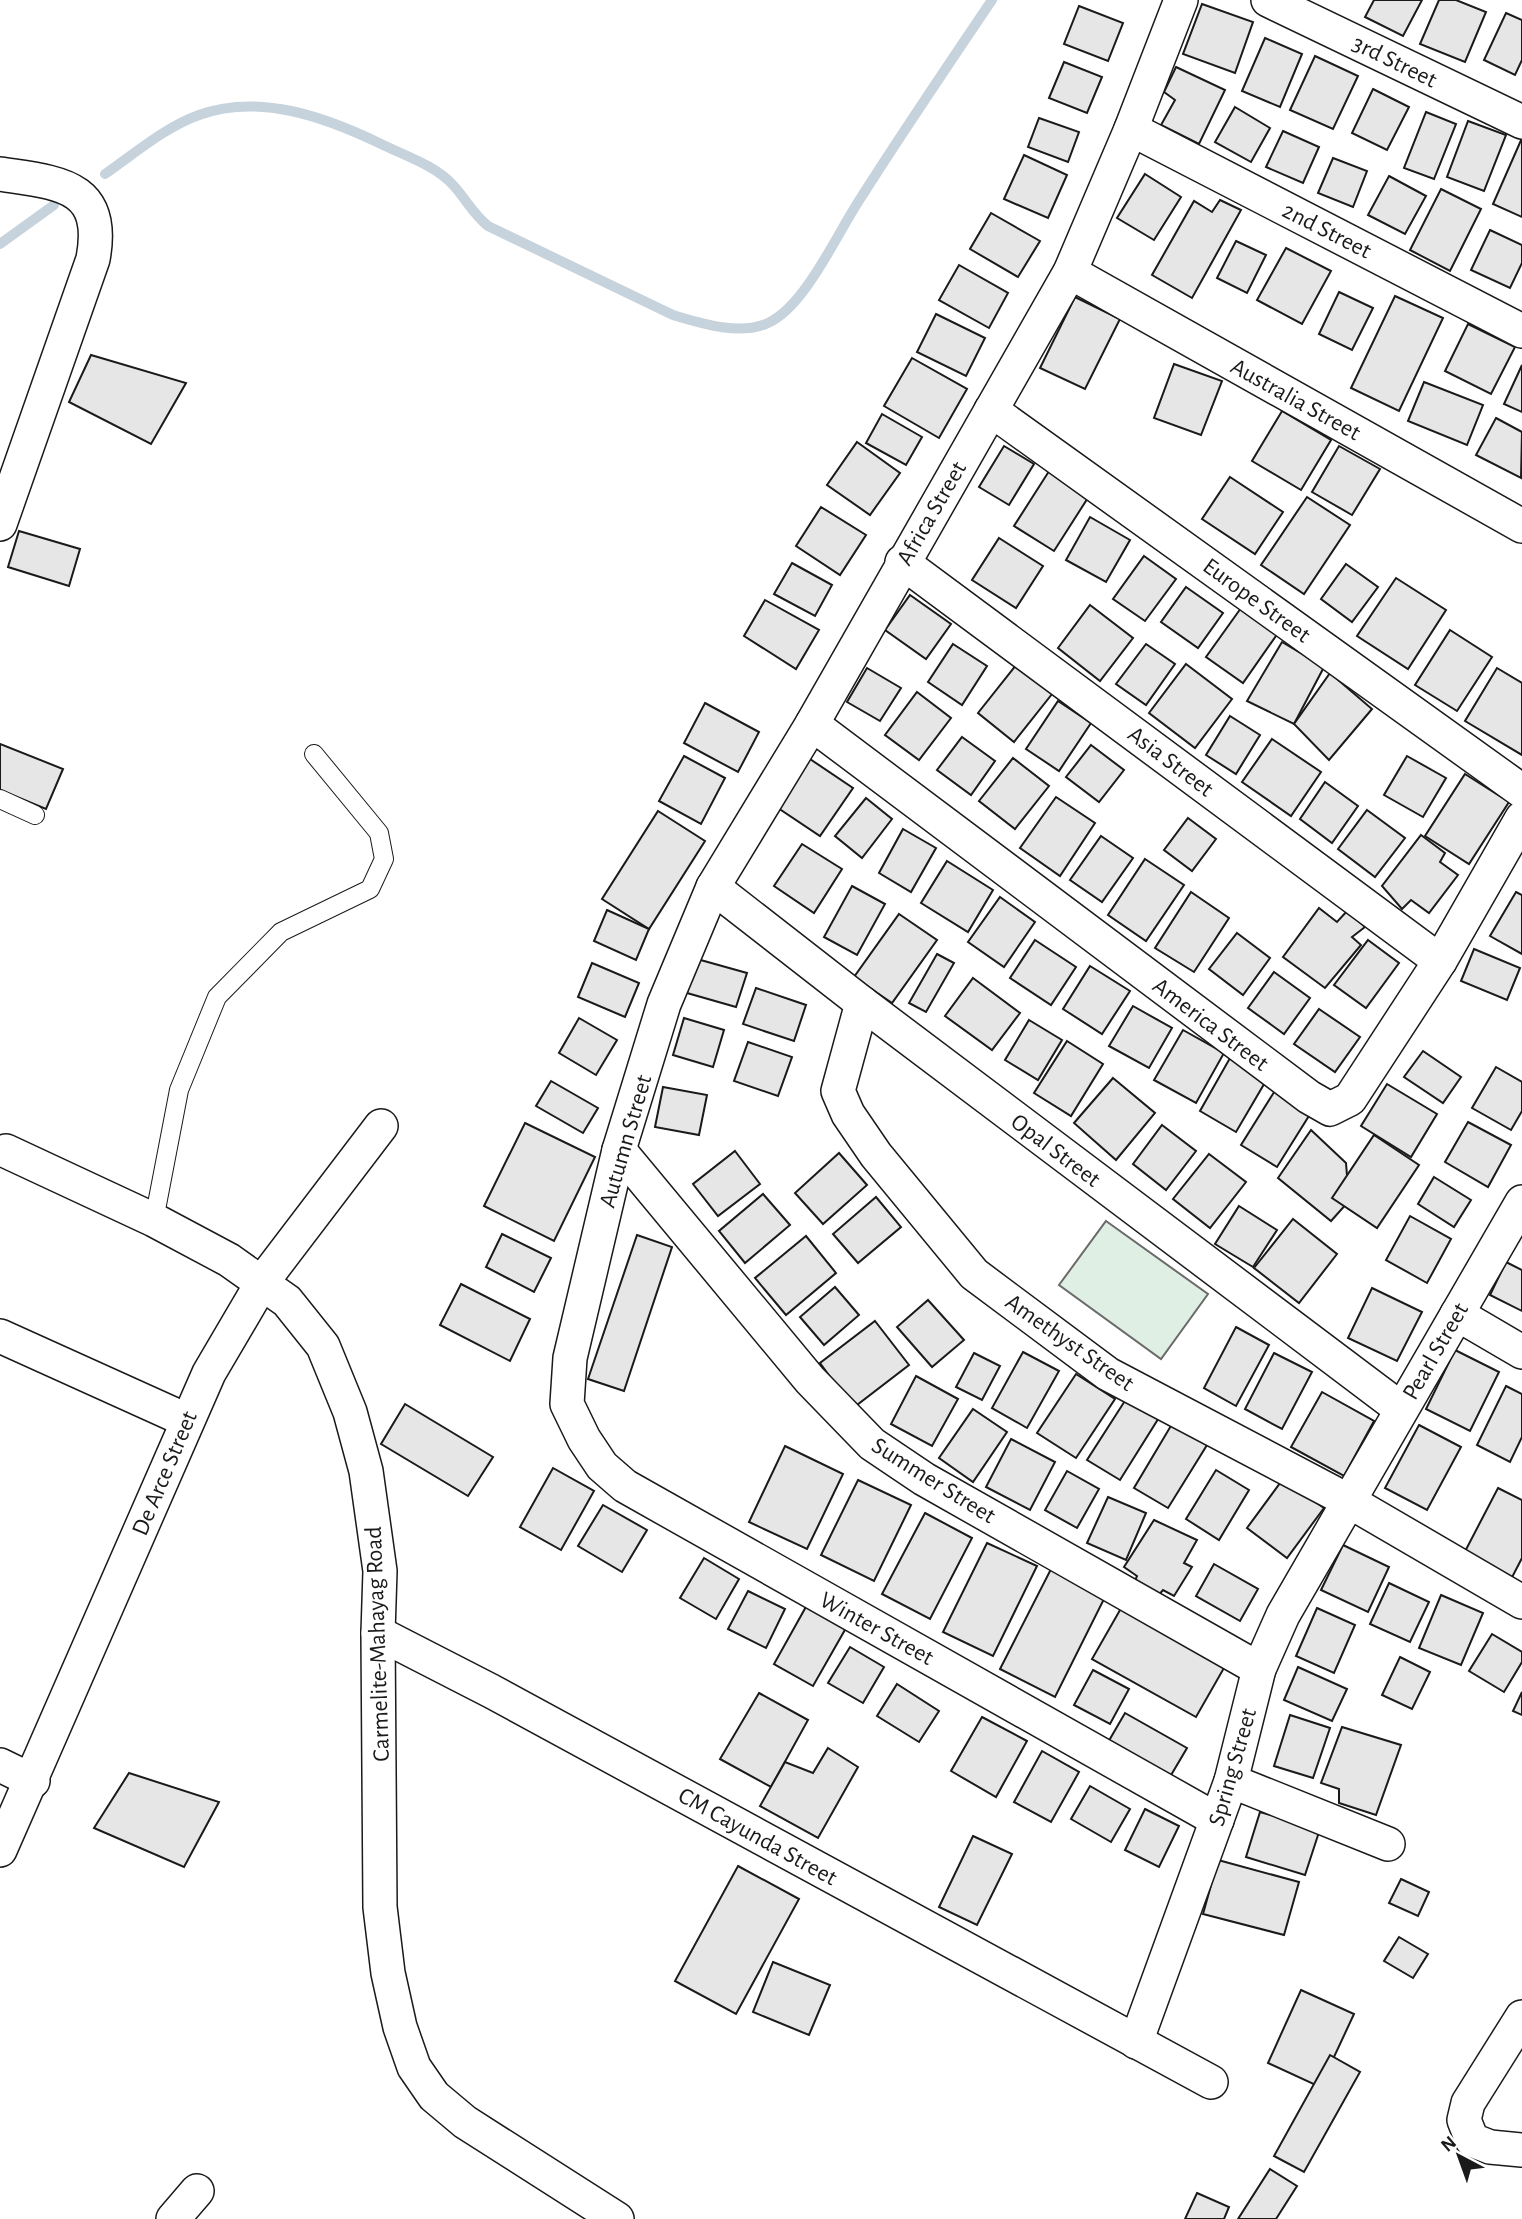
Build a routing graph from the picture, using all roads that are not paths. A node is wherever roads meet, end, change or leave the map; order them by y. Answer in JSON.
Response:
{"nodes":[{"id":1,"x":1181,"y":0,"type":"edge"},
{"id":2,"x":1268,"y":0,"type":"edge"},
{"id":3,"x":1522,"y":122,"type":"edge"},
{"id":4,"x":1132,"y":129,"type":"junction"},
{"id":5,"x":0,"y":174,"type":"edge"},
{"id":6,"x":1069,"y":272,"type":"junction"},
{"id":7,"x":1522,"y":331,"type":"edge"},
{"id":8,"x":992,"y":410,"type":"junction"},
{"id":9,"x":0,"y":524,"type":"edge"},
{"id":10,"x":1522,"y":526,"type":"edge"},
{"id":11,"x":902,"y":562,"type":"junction"},
{"id":12,"x":812,"y":724,"type":"junction"},
{"id":13,"x":314,"y":754,"type":"dead end"},
{"id":14,"x":1522,"y":791,"type":"edge"},
{"id":15,"x":0,"y":799,"type":"edge"},
{"id":16,"x":35,"y":815,"type":"dead end"},
{"id":17,"x":1522,"y":818,"type":"edge"},
{"id":18,"x":713,"y":887,"type":"junction"},
{"id":19,"x":1440,"y":961,"type":"junction"},
{"id":20,"x":862,"y":1003,"type":"junction"},
{"id":21,"x":380,"y":1126,"type":"dead end"},
{"id":22,"x":620,"y":1150,"type":"junction"},
{"id":23,"x":6,"y":1151,"type":"dead end"},
{"id":24,"x":1522,"y":1202,"type":"edge"},
{"id":25,"x":154,"y":1220,"type":"junction"},
{"id":26,"x":263,"y":1281,"type":"junction"},
{"id":27,"x":1457,"y":1314,"type":"junction"},
{"id":28,"x":0,"y":1336,"type":"edge"},
{"id":29,"x":1522,"y":1352,"type":"edge"},
{"id":30,"x":567,"y":1404,"type":"joint"},
{"id":31,"x":1401,"y":1409,"type":"junction"},
{"id":32,"x":186,"y":1420,"type":"junction"},
{"id":33,"x":1347,"y":1500,"type":"junction"},
{"id":34,"x":1522,"y":1602,"type":"edge"},
{"id":35,"x":377,"y":1633,"type":"junction"},
{"id":36,"x":1259,"y":1669,"type":"junction"},
{"id":37,"x":0,"y":1765,"type":"edge"},
{"id":38,"x":33,"y":1781,"type":"junction"},
{"id":39,"x":1231,"y":1781,"type":"junction"},
{"id":40,"x":1217,"y":1820,"type":"junction"},
{"id":41,"x":1388,"y":1844,"type":"dead end"},
{"id":42,"x":0,"y":1850,"type":"edge"},
{"id":43,"x":1522,"y":2017,"type":"edge"},
{"id":44,"x":1136,"y":2042,"type":"junction"},
{"id":45,"x":1211,"y":2082,"type":"dead end"},
{"id":46,"x":1522,"y":2150,"type":"edge"},
{"id":47,"x":197,"y":2191,"type":"dead end"},
{"id":48,"x":173,"y":2219,"type":"edge"},
{"id":49,"x":617,"y":2219,"type":"edge"}],
"edges":[{"from":1,"to":4,"type":"street","name":"Africa Street"},
{"from":2,"to":3,"type":"street","name":"3rd Street"},
{"from":4,"to":6,"type":"street","name":"Africa Street"},
{"from":4,"to":7,"type":"street","name":"2nd Street"},
{"from":5,"to":9,"type":"street"},
{"from":6,"to":8,"type":"street","name":"Africa Street"},
{"from":6,"to":10,"type":"street","name":"Australia Street"},
{"from":8,"to":11,"type":"street","name":"Africa Street"},
{"from":8,"to":14,"type":"street","name":"Europe Street"},
{"from":11,"to":12,"type":"street","name":"Africa Street"},
{"from":11,"to":19,"type":"street","name":"Asia Street"},
{"from":12,"to":18,"type":"street","name":"Africa Street"},
{"from":12,"to":19,"type":"street","name":"America Street"},
{"from":13,"to":25,"type":"lane"},
{"from":15,"to":16,"type":"lane"},
{"from":17,"to":19,"type":"street","name":"America Street"},
{"from":18,"to":20,"type":"street","name":"Opal Street"},
{"from":18,"to":22,"type":"street","name":"Autumn Street"},
{"from":20,"to":31,"type":"street","name":"Opal Street"},
{"from":20,"to":33,"type":"street","name":"Amethyst Street"},
{"from":21,"to":26,"type":"street","name":"De Arce Street"},
{"from":22,"to":30,"type":"street","name":"Autumn Street"},
{"from":22,"to":36,"type":"street","name":"Summer Street"},
{"from":23,"to":25,"type":"street","name":"Carmelite-Mahayag Road"},
{"from":24,"to":27,"type":"street","name":"Pearl Street"},
{"from":25,"to":26,"type":"street","name":"Carmelite-Mahayag Road"},
{"from":26,"to":32,"type":"street","name":"De Arce Street"},
{"from":26,"to":35,"type":"street","name":"Carmelite-Mahayag Road"},
{"from":27,"to":29,"type":"street"},
{"from":27,"to":31,"type":"street","name":"Pearl Street"},
{"from":28,"to":32,"type":"street"},
{"from":30,"to":40,"type":"street","name":"Winter Street"},
{"from":31,"to":33,"type":"street","name":"Pearl Street"},
{"from":32,"to":38,"type":"street","name":"De Arce Street"},
{"from":33,"to":34,"type":"street","name":"Amethyst Street"},
{"from":33,"to":36,"type":"street","name":"Spring Street"},
{"from":35,"to":44,"type":"street","name":"CM Cayunda Street"},
{"from":35,"to":49,"type":"street","name":"Carmelite-Mahayag Road"},
{"from":36,"to":39,"type":"street","name":"Spring Street"},
{"from":37,"to":38,"type":"street"},
{"from":38,"to":42,"type":"street","name":"De Arce Street"},
{"from":39,"to":40,"type":"street","name":"Spring Street"},
{"from":39,"to":41,"type":"street"},
{"from":40,"to":44,"type":"street","name":"Spring Street"},
{"from":43,"to":46,"type":"street"},
{"from":44,"to":45,"type":"street","name":"CM Cayunda Street"},
{"from":47,"to":48,"type":"street"}]}
